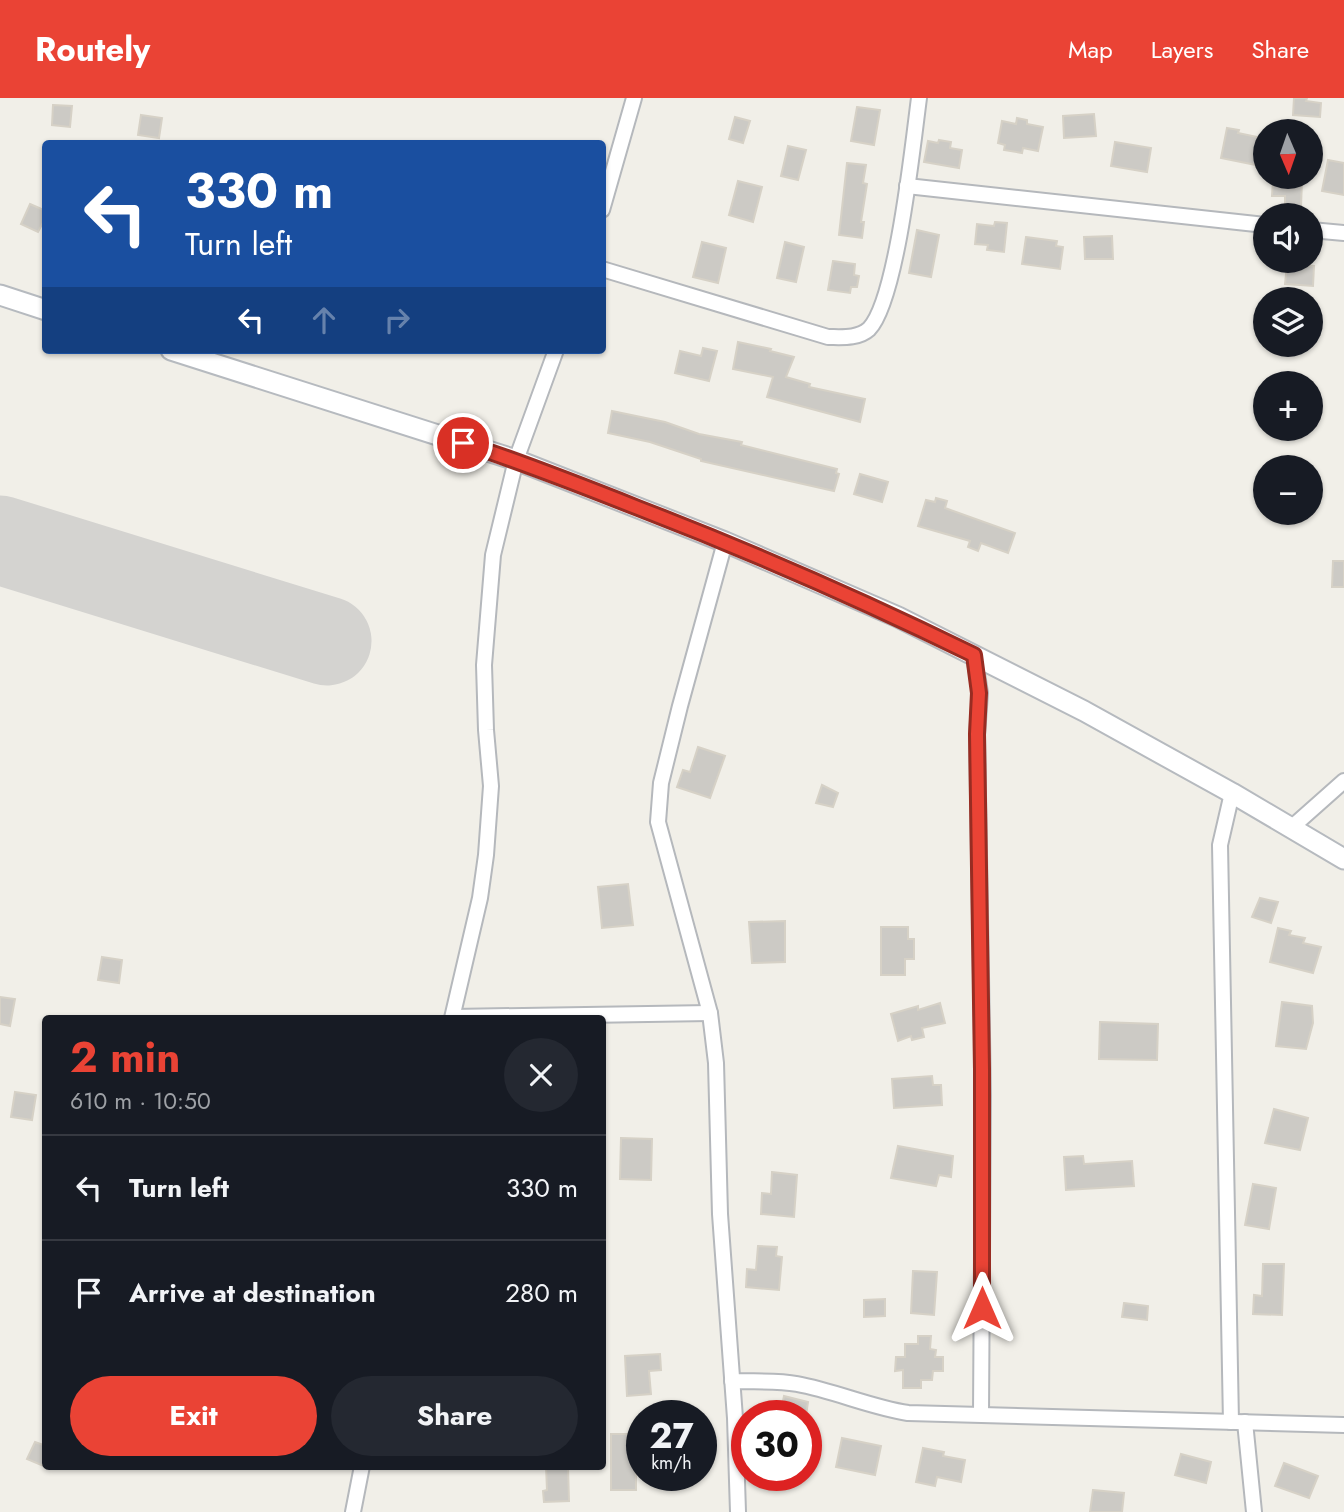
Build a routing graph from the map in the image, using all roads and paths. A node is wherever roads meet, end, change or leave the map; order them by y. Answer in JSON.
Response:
{"nodes":[{"id":1,"x":634,"y":98,"type":"edge"},
{"id":2,"x":919,"y":98,"type":"edge"},
{"id":3,"x":907,"y":186,"type":"junction"},
{"id":4,"x":606,"y":196,"type":"edge"},
{"id":5,"x":1253,"y":224,"type":"edge"},
{"id":6,"x":1323,"y":231,"type":"edge"},
{"id":7,"x":1344,"y":233,"type":"edge"},
{"id":8,"x":606,"y":270,"type":"edge"},
{"id":9,"x":0,"y":295,"type":"edge"},
{"id":10,"x":42,"y":309,"type":"edge"},
{"id":11,"x":184,"y":354,"type":"edge"},
{"id":12,"x":555,"y":354,"type":"edge"},
{"id":13,"x":516,"y":460,"type":"junction"},
{"id":14,"x":725,"y":542,"type":"junction"},
{"id":15,"x":974,"y":655,"type":"junction"},
{"id":16,"x":1344,"y":781,"type":"edge"},
{"id":17,"x":1232,"y":793,"type":"junction"},
{"id":18,"x":1291,"y":828,"type":"junction"},
{"id":19,"x":1344,"y":859,"type":"edge"},
{"id":20,"x":710,"y":1013,"type":"junction"},
{"id":21,"x":454,"y":1015,"type":"edge"},
{"id":22,"x":606,"y":1015,"type":"edge"},
{"id":23,"x":732,"y":1381,"type":"junction"},
{"id":24,"x":981,"y":1415,"type":"junction"},
{"id":25,"x":1238,"y":1422,"type":"junction"},
{"id":26,"x":1344,"y":1425,"type":"edge"},
{"id":27,"x":361,"y":1470,"type":"edge"},
{"id":28,"x":353,"y":1512,"type":"edge"},
{"id":29,"x":738,"y":1512,"type":"edge"},
{"id":30,"x":1254,"y":1512,"type":"edge"}],
"edges":[{"from":1,"to":4,"type":"street"},
{"from":2,"to":3,"type":"street"},
{"from":3,"to":5,"type":"street"},
{"from":3,"to":8,"type":"street"},
{"from":6,"to":7,"type":"street"},
{"from":9,"to":10,"type":"main road"},
{"from":11,"to":13,"type":"main road"},
{"from":12,"to":13,"type":"street"},
{"from":13,"to":14,"type":"main road"},
{"from":13,"to":21,"type":"street"},
{"from":14,"to":15,"type":"main road"},
{"from":14,"to":20,"type":"street"},
{"from":15,"to":17,"type":"main road"},
{"from":15,"to":24,"type":"street"},
{"from":16,"to":18,"type":"street"},
{"from":17,"to":18,"type":"main road"},
{"from":17,"to":25,"type":"street"},
{"from":18,"to":19,"type":"main road"},
{"from":20,"to":22,"type":"street"},
{"from":20,"to":23,"type":"street"},
{"from":23,"to":24,"type":"street"},
{"from":23,"to":29,"type":"street"},
{"from":24,"to":25,"type":"street"},
{"from":25,"to":26,"type":"street"},
{"from":25,"to":30,"type":"street"},
{"from":27,"to":28,"type":"street"}]}
